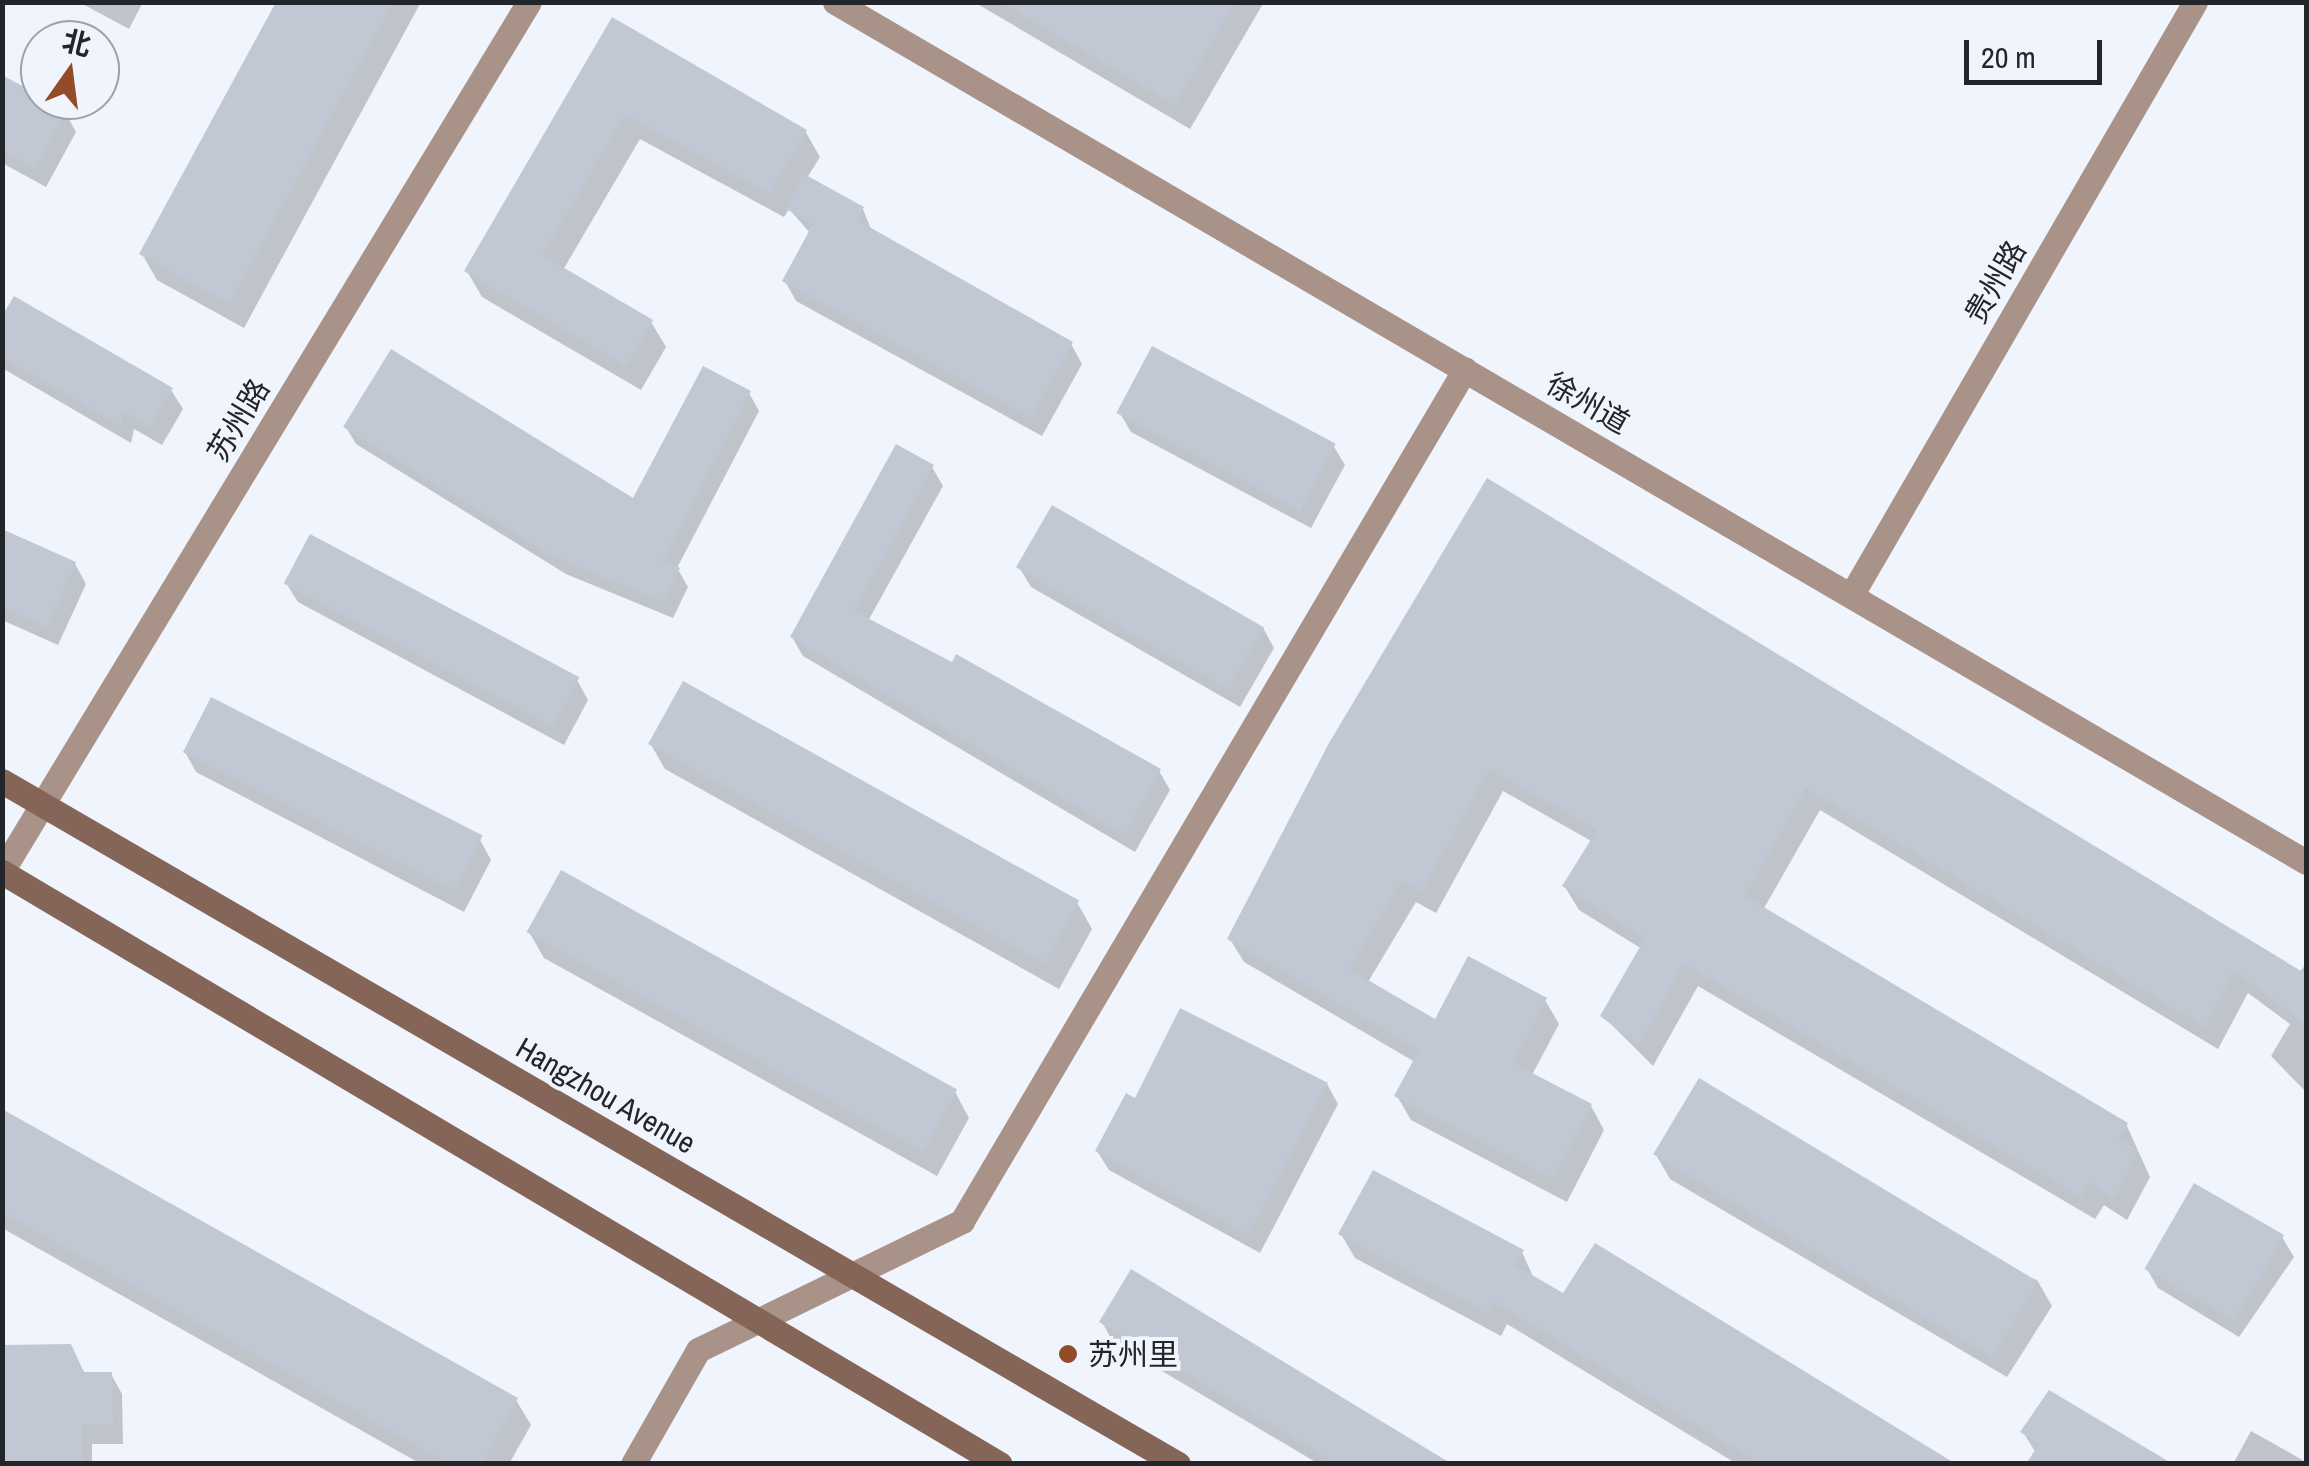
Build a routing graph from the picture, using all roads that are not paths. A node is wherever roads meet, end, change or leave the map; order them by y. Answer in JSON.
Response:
{"nodes":[{"id":1,"x":529,"y":2,"type":"edge"},
{"id":2,"x":836,"y":2,"type":"edge"},
{"id":3,"x":2195,"y":2,"type":"edge"},
{"id":4,"x":1465,"y":369,"type":"junction"},
{"id":5,"x":1852,"y":594,"type":"junction"},
{"id":6,"x":2,"y":781,"type":"edge"},
{"id":7,"x":44,"y":805,"type":"junction"},
{"id":8,"x":2306,"y":862,"type":"edge"},
{"id":9,"x":2,"y":872,"type":"edge"},
{"id":10,"x":854,"y":1277,"type":"junction"},
{"id":11,"x":758,"y":1324,"type":"junction"},
{"id":12,"x":633,"y":1464,"type":"edge"},
{"id":13,"x":1000,"y":1464,"type":"edge"},
{"id":14,"x":1178,"y":1464,"type":"edge"}],
"edges":[{"from":1,"to":7,"type":"street","name":"苏州路"},
{"from":2,"to":4,"type":"street","name":"徐州道"},
{"from":3,"to":5,"type":"street","name":"贵州路"},
{"from":4,"to":5,"type":"street","name":"徐州道"},
{"from":4,"to":10,"type":"street"},
{"from":5,"to":8,"type":"street","name":"徐州道"},
{"from":6,"to":7,"type":"main road","name":"Hangzhou Avenue"},
{"from":7,"to":9,"type":"street","name":"苏州路"},
{"from":7,"to":10,"type":"main road","name":"Hangzhou Avenue"},
{"from":9,"to":11,"type":"main road"},
{"from":10,"to":11,"type":"street"},
{"from":10,"to":14,"type":"main road","name":"Hangzhou Avenue"},
{"from":11,"to":12,"type":"street"},
{"from":11,"to":13,"type":"main road"}]}
